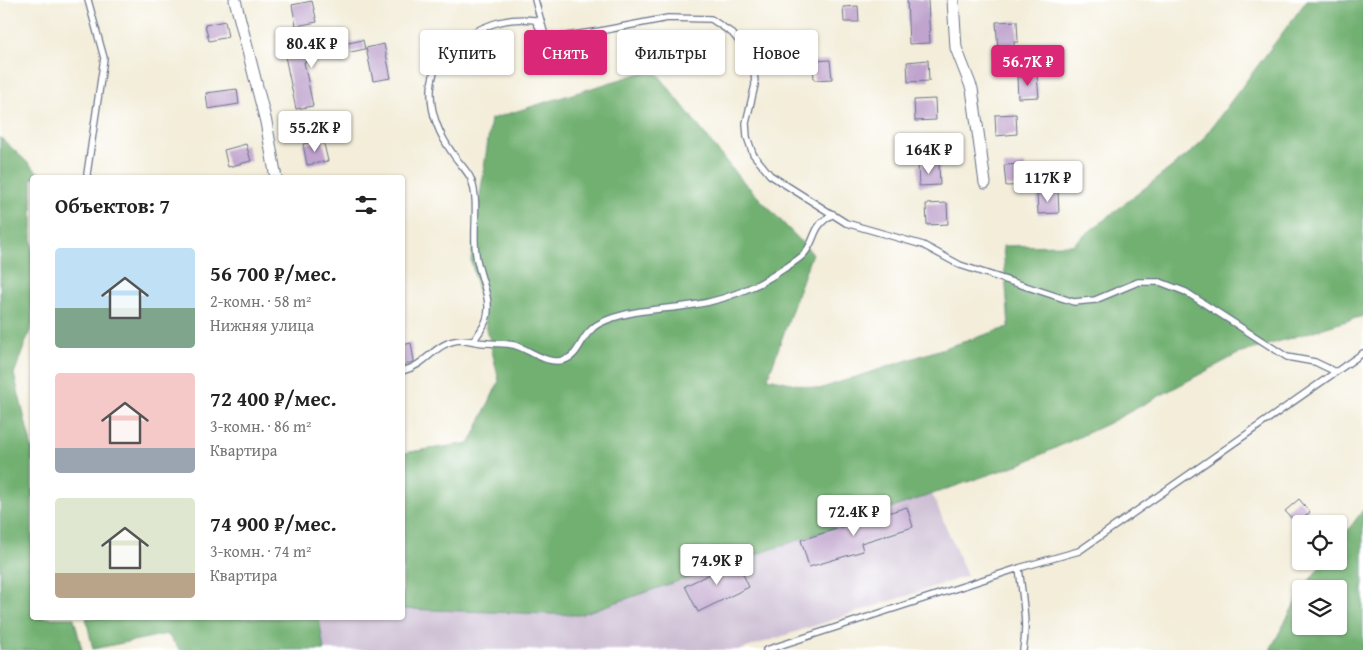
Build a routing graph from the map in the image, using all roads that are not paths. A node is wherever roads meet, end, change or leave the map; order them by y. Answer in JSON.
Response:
{"nodes":[{"id":1,"x":88,"y":0,"type":"edge"},
{"id":2,"x":236,"y":0,"type":"edge"},
{"id":3,"x":535,"y":0,"type":"edge"},
{"id":4,"x":953,"y":0,"type":"edge"},
{"id":5,"x":541,"y":30,"type":"edge"},
{"id":6,"x":543,"y":30,"type":"edge"},
{"id":7,"x":605,"y":30,"type":"edge"},
{"id":8,"x":87,"y":175,"type":"edge"},
{"id":9,"x":275,"y":175,"type":"edge"},
{"id":10,"x":985,"y":183,"type":"dead end"},
{"id":11,"x":832,"y":214,"type":"junction"},
{"id":12,"x":474,"y":340,"type":"junction"},
{"id":13,"x":1363,"y":354,"type":"edge"},
{"id":14,"x":405,"y":370,"type":"edge"},
{"id":15,"x":1336,"y":372,"type":"junction"},
{"id":16,"x":1019,"y":568,"type":"junction"},
{"id":17,"x":766,"y":650,"type":"edge"},
{"id":18,"x":1023,"y":650,"type":"edge"}],
"edges":[{"from":1,"to":8,"type":"lane"},
{"from":2,"to":9,"type":"street"},
{"from":3,"to":6,"type":"lane"},
{"from":4,"to":10,"type":"street"},
{"from":5,"to":12,"type":"lane"},
{"from":7,"to":11,"type":"lane"},
{"from":11,"to":12,"type":"lane"},
{"from":11,"to":15,"type":"lane"},
{"from":12,"to":14,"type":"lane"},
{"from":13,"to":15,"type":"lane"},
{"from":15,"to":16,"type":"lane"},
{"from":16,"to":17,"type":"lane"},
{"from":16,"to":18,"type":"lane"}]}
